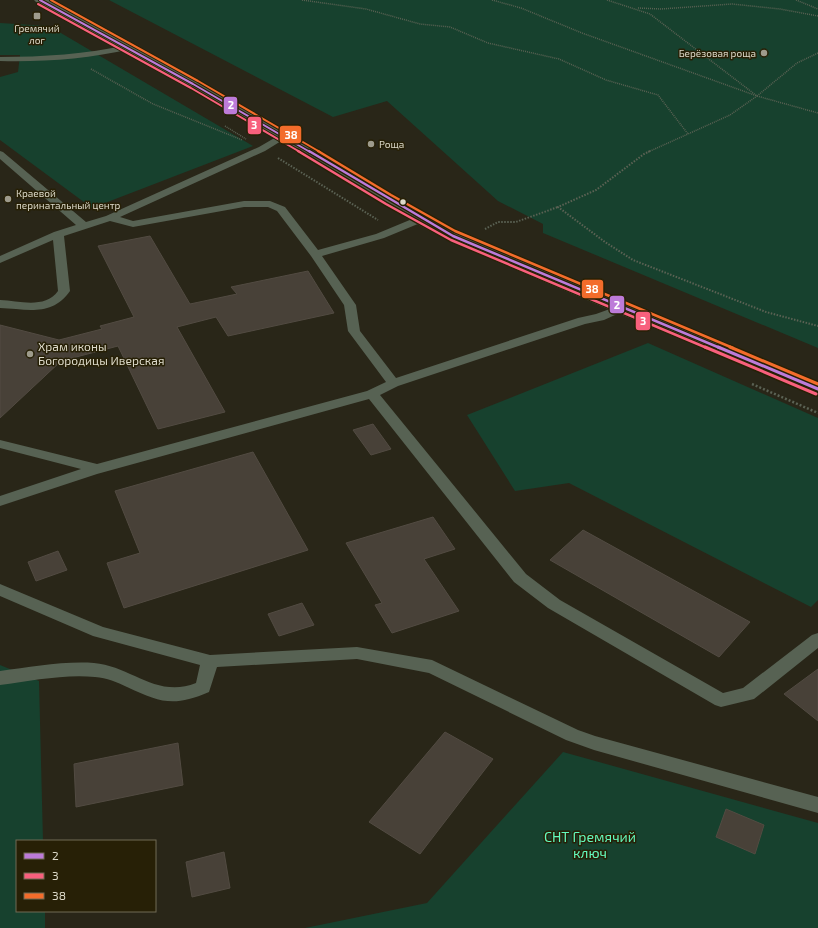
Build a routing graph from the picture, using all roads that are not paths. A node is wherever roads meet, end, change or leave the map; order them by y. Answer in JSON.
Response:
{"nodes":[{"id":1,"x":40,"y":0,"type":"edge"},
{"id":2,"x":128,"y":47,"type":"junction"},
{"id":3,"x":3,"y":60,"type":"edge"},
{"id":4,"x":0,"y":67,"type":"edge"},
{"id":5,"x":283,"y":136,"type":"junction"},
{"id":6,"x":0,"y":154,"type":"edge"},
{"id":7,"x":110,"y":218,"type":"junction"},
{"id":8,"x":421,"y":219,"type":"junction"},
{"id":9,"x":84,"y":226,"type":"junction"},
{"id":10,"x":58,"y":234,"type":"junction"},
{"id":11,"x":315,"y":254,"type":"junction"},
{"id":12,"x":0,"y":260,"type":"edge"},
{"id":13,"x":0,"y":304,"type":"edge"},
{"id":14,"x":622,"y":308,"type":"junction"},
{"id":15,"x":393,"y":383,"type":"junction"},
{"id":16,"x":818,"y":389,"type":"edge"},
{"id":17,"x":372,"y":394,"type":"junction"},
{"id":18,"x":0,"y":444,"type":"edge"},
{"id":19,"x":97,"y":469,"type":"junction"},
{"id":20,"x":0,"y":501,"type":"edge"},
{"id":21,"x":0,"y":590,"type":"edge"},
{"id":22,"x":818,"y":639,"type":"edge"},
{"id":23,"x":210,"y":661,"type":"junction"},
{"id":24,"x":0,"y":678,"type":"edge"},
{"id":25,"x":818,"y":805,"type":"edge"}],
"edges":[{"from":1,"to":2,"type":"main road"},
{"from":2,"to":3,"type":"lane"},
{"from":2,"to":5,"type":"main road"},
{"from":3,"to":4,"type":"lane"},
{"from":5,"to":7,"type":"lane"},
{"from":5,"to":8,"type":"main road"},
{"from":6,"to":9,"type":"lane"},
{"from":7,"to":9,"type":"lane"},
{"from":7,"to":11,"type":"lane"},
{"from":8,"to":11,"type":"lane"},
{"from":8,"to":14,"type":"main road"},
{"from":9,"to":10,"type":"lane"},
{"from":10,"to":12,"type":"lane"},
{"from":10,"to":13,"type":"lane"},
{"from":11,"to":15,"type":"lane"},
{"from":14,"to":15,"type":"lane"},
{"from":14,"to":16,"type":"main road"},
{"from":15,"to":17,"type":"lane"},
{"from":17,"to":19,"type":"lane"},
{"from":17,"to":22,"type":"lane"},
{"from":18,"to":19,"type":"lane"},
{"from":19,"to":20,"type":"lane"},
{"from":21,"to":23,"type":"lane"},
{"from":23,"to":24,"type":"lane"},
{"from":23,"to":25,"type":"lane"}]}
